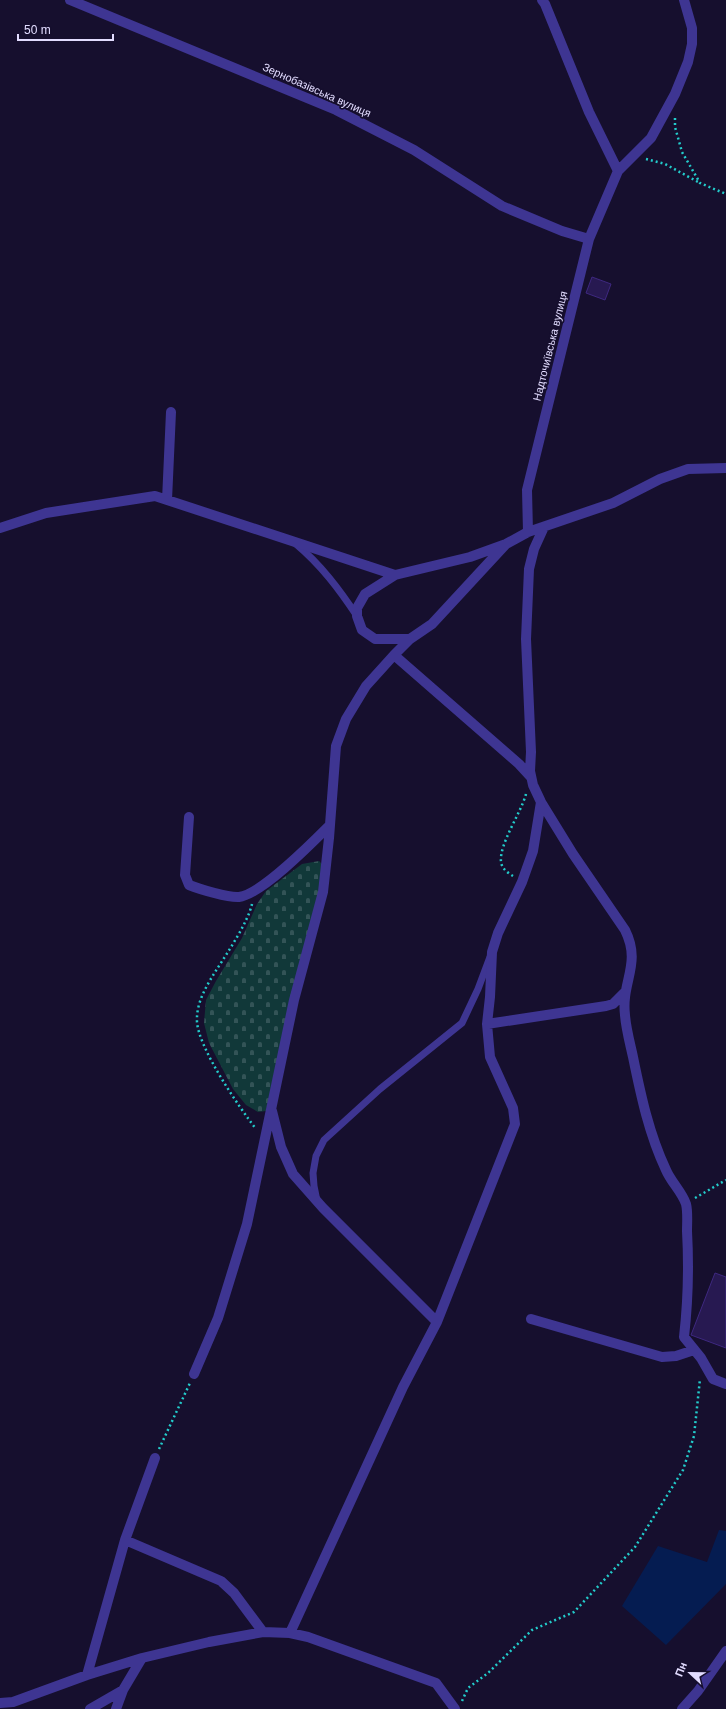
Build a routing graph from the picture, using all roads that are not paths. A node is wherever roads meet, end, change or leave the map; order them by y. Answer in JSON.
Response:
{"nodes":[{"id":1,"x":70,"y":0,"type":"edge"},
{"id":2,"x":542,"y":0,"type":"edge"},
{"id":3,"x":684,"y":0,"type":"edge"},
{"id":4,"x":618,"y":171,"type":"junction"},
{"id":5,"x":588,"y":239,"type":"junction"},
{"id":6,"x":171,"y":412,"type":"dead end"},
{"id":7,"x":726,"y":468,"type":"edge"},
{"id":8,"x":167,"y":500,"type":"junction"},
{"id":9,"x":544,"y":527,"type":"junction"},
{"id":10,"x":0,"y":528,"type":"edge"},
{"id":11,"x":528,"y":532,"type":"junction"},
{"id":12,"x":293,"y":541,"type":"junction"},
{"id":13,"x":506,"y":544,"type":"junction"},
{"id":14,"x":395,"y":575,"type":"junction"},
{"id":15,"x":356,"y":616,"type":"junction"},
{"id":16,"x":410,"y":639,"type":"junction"},
{"id":17,"x":394,"y":656,"type":"junction"},
{"id":18,"x":530,"y":776,"type":"junction"},
{"id":19,"x":541,"y":802,"type":"junction"},
{"id":20,"x":189,"y":817,"type":"dead end"},
{"id":21,"x":330,"y":825,"type":"junction"},
{"id":22,"x":492,"y":952,"type":"junction"},
{"id":23,"x":624,"y":993,"type":"junction"},
{"id":24,"x":487,"y":1024,"type":"junction"},
{"id":25,"x":271,"y":1107,"type":"junction"},
{"id":26,"x":318,"y":1201,"type":"junction"},
{"id":27,"x":531,"y":1319,"type":"dead end"},
{"id":28,"x":437,"y":1322,"type":"junction"},
{"id":29,"x":694,"y":1350,"type":"junction"},
{"id":30,"x":194,"y":1374,"type":"road end"},
{"id":31,"x":726,"y":1384,"type":"edge"},
{"id":32,"x":155,"y":1458,"type":"road end"},
{"id":33,"x":125,"y":1540,"type":"junction"},
{"id":34,"x":263,"y":1632,"type":"junction"},
{"id":35,"x":290,"y":1633,"type":"junction"},
{"id":36,"x":726,"y":1651,"type":"edge"},
{"id":37,"x":142,"y":1658,"type":"junction"},
{"id":38,"x":86,"y":1675,"type":"junction"},
{"id":39,"x":123,"y":1690,"type":"junction"},
{"id":40,"x":0,"y":1703,"type":"edge"},
{"id":41,"x":458,"y":1706,"type":"edge"},
{"id":42,"x":90,"y":1709,"type":"edge"},
{"id":43,"x":116,"y":1709,"type":"edge"},
{"id":44,"x":682,"y":1709,"type":"edge"}],
"edges":[{"from":1,"to":5,"type":"street","name":"Зернобазівська вулиця"},
{"from":2,"to":4,"type":"street"},
{"from":3,"to":4,"type":"street"},
{"from":4,"to":5,"type":"street","name":"Надточиївська вулиця"},
{"from":5,"to":11,"type":"street","name":"Надточиївська вулиця"},
{"from":6,"to":8,"type":"street"},
{"from":7,"to":9,"type":"street"},
{"from":8,"to":10,"type":"street"},
{"from":8,"to":12,"type":"street"},
{"from":9,"to":11,"type":"street"},
{"from":9,"to":18,"type":"street"},
{"from":11,"to":13,"type":"street"},
{"from":12,"to":14,"type":"street"},
{"from":12,"to":15,"type":"lane"},
{"from":13,"to":14,"type":"street"},
{"from":13,"to":16,"type":"street"},
{"from":14,"to":15,"type":"street"},
{"from":15,"to":16,"type":"street"},
{"from":16,"to":17,"type":"street"},
{"from":17,"to":18,"type":"street"},
{"from":17,"to":21,"type":"street"},
{"from":18,"to":19,"type":"street"},
{"from":19,"to":22,"type":"street"},
{"from":19,"to":23,"type":"street"},
{"from":20,"to":21,"type":"street"},
{"from":21,"to":25,"type":"street"},
{"from":22,"to":24,"type":"street"},
{"from":22,"to":26,"type":"lane"},
{"from":23,"to":24,"type":"street"},
{"from":23,"to":29,"type":"street"},
{"from":24,"to":28,"type":"street"},
{"from":25,"to":26,"type":"street"},
{"from":25,"to":30,"type":"street"},
{"from":26,"to":28,"type":"street"},
{"from":27,"to":29,"type":"street"},
{"from":28,"to":35,"type":"street"},
{"from":29,"to":31,"type":"street"},
{"from":32,"to":33,"type":"street"},
{"from":33,"to":34,"type":"street"},
{"from":33,"to":38,"type":"street"},
{"from":34,"to":35,"type":"street"},
{"from":34,"to":37,"type":"street"},
{"from":35,"to":41,"type":"street"},
{"from":36,"to":44,"type":"street"},
{"from":37,"to":38,"type":"street"},
{"from":37,"to":39,"type":"street"},
{"from":38,"to":40,"type":"street"},
{"from":39,"to":42,"type":"street"},
{"from":39,"to":43,"type":"street"}]}
